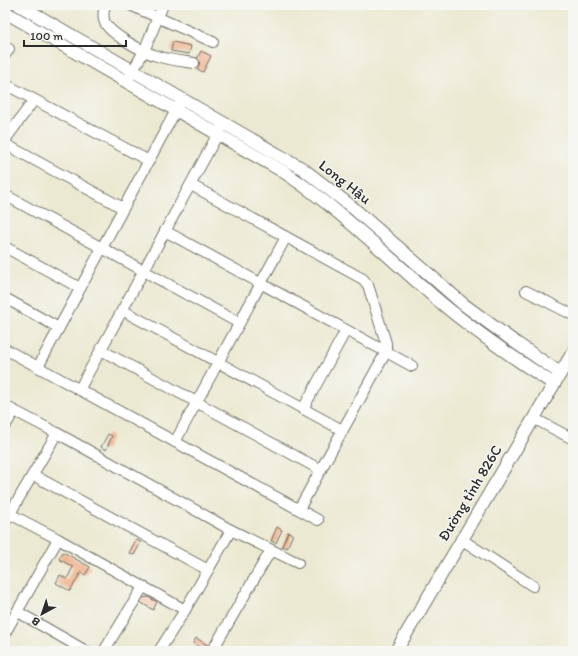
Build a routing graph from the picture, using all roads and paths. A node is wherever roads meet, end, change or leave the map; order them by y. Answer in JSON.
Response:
{"nodes":[{"id":1,"x":19,"y":5,"type":"edge"},
{"id":2,"x":105,"y":5,"type":"edge"},
{"id":3,"x":130,"y":5,"type":"edge"},
{"id":4,"x":163,"y":5,"type":"edge"},
{"id":5,"x":5,"y":12,"type":"edge"},
{"id":6,"x":158,"y":17,"type":"junction"},
{"id":7,"x":213,"y":42,"type":"dead end"},
{"id":8,"x":5,"y":47,"type":"edge"},
{"id":9,"x":144,"y":51,"type":"junction"},
{"id":10,"x":5,"y":55,"type":"edge"},
{"id":11,"x":194,"y":63,"type":"dead end"},
{"id":12,"x":133,"y":70,"type":"junction"},
{"id":13,"x":127,"y":81,"type":"junction"},
{"id":14,"x":5,"y":84,"type":"edge"},
{"id":15,"x":182,"y":99,"type":"junction"},
{"id":16,"x":34,"y":100,"type":"junction"},
{"id":17,"x":176,"y":110,"type":"junction"},
{"id":18,"x":224,"y":123,"type":"junction"},
{"id":19,"x":218,"y":134,"type":"junction"},
{"id":20,"x":5,"y":140,"type":"edge"},
{"id":21,"x":5,"y":144,"type":"edge"},
{"id":22,"x":149,"y":162,"type":"junction"},
{"id":23,"x":190,"y":185,"type":"junction"},
{"id":24,"x":5,"y":195,"type":"edge"},
{"id":25,"x":123,"y":208,"type":"junction"},
{"id":26,"x":165,"y":232,"type":"junction"},
{"id":27,"x":286,"y":237,"type":"junction"},
{"id":28,"x":5,"y":247,"type":"edge"},
{"id":29,"x":102,"y":248,"type":"junction"},
{"id":30,"x":144,"y":271,"type":"junction"},
{"id":31,"x":261,"y":284,"type":"junction"},
{"id":32,"x":80,"y":288,"type":"junction"},
{"id":33,"x":526,"y":291,"type":"dead end"},
{"id":34,"x":5,"y":298,"type":"edge"},
{"id":35,"x":122,"y":310,"type":"junction"},
{"id":36,"x":573,"y":315,"type":"edge"},
{"id":37,"x":239,"y":323,"type":"junction"},
{"id":38,"x":59,"y":328,"type":"junction"},
{"id":39,"x":346,"y":330,"type":"junction"},
{"id":40,"x":5,"y":349,"type":"edge"},
{"id":41,"x":101,"y":350,"type":"junction"},
{"id":42,"x":386,"y":352,"type":"junction"},
{"id":43,"x":573,"y":352,"type":"edge"},
{"id":44,"x":218,"y":363,"type":"junction"},
{"id":45,"x":412,"y":366,"type":"dead end"},
{"id":46,"x":38,"y":367,"type":"junction"},
{"id":47,"x":560,"y":373,"type":"junction"},
{"id":48,"x":554,"y":384,"type":"junction"},
{"id":49,"x":79,"y":390,"type":"junction"},
{"id":50,"x":197,"y":402,"type":"junction"},
{"id":51,"x":10,"y":408,"type":"edge"},
{"id":52,"x":303,"y":409,"type":"junction"},
{"id":53,"x":533,"y":418,"type":"junction"},
{"id":54,"x":5,"y":426,"type":"edge"},
{"id":55,"x":342,"y":430,"type":"junction"},
{"id":56,"x":57,"y":433,"type":"junction"},
{"id":57,"x":573,"y":439,"type":"edge"},
{"id":58,"x":175,"y":442,"type":"junction"},
{"id":59,"x":321,"y":470,"type":"junction"},
{"id":60,"x":33,"y":475,"type":"junction"},
{"id":61,"x":299,"y":509,"type":"junction"},
{"id":62,"x":8,"y":518,"type":"edge"},
{"id":63,"x":318,"y":520,"type":"dead end"},
{"id":64,"x":231,"y":530,"type":"junction"},
{"id":65,"x":461,"y":539,"type":"junction"},
{"id":66,"x":58,"y":540,"type":"junction"},
{"id":67,"x":271,"y":550,"type":"junction"},
{"id":68,"x":298,"y":563,"type":"dead end"},
{"id":69,"x":208,"y":570,"type":"junction"},
{"id":70,"x":533,"y":586,"type":"dead end"},
{"id":71,"x":143,"y":587,"type":"junction"},
{"id":72,"x":185,"y":610,"type":"junction"},
{"id":73,"x":18,"y":612,"type":"junction"},
{"id":74,"x":5,"y":633,"type":"edge"},
{"id":75,"x":86,"y":651,"type":"edge"},
{"id":76,"x":104,"y":651,"type":"edge"},
{"id":77,"x":159,"y":651,"type":"edge"},
{"id":78,"x":212,"y":651,"type":"edge"},
{"id":79,"x":396,"y":651,"type":"edge"}],
"edges":[{"from":1,"to":12,"type":"main road","name":"Long Hậu"},
{"from":2,"to":9,"type":"street"},
{"from":3,"to":6,"type":"street"},
{"from":4,"to":6,"type":"street"},
{"from":5,"to":13,"type":"main road","name":"Long Hậu"},
{"from":6,"to":7,"type":"street"},
{"from":6,"to":9,"type":"street"},
{"from":8,"to":10,"type":"street"},
{"from":9,"to":11,"type":"street"},
{"from":9,"to":12,"type":"street"},
{"from":12,"to":13,"type":"street"},
{"from":12,"to":15,"type":"main road","name":"Long Hậu"},
{"from":13,"to":17,"type":"main road","name":"Long Hậu"},
{"from":14,"to":16,"type":"street"},
{"from":15,"to":17,"type":"street"},
{"from":15,"to":18,"type":"main road","name":"Long Hậu"},
{"from":16,"to":20,"type":"street"},
{"from":16,"to":22,"type":"street"},
{"from":17,"to":19,"type":"main road","name":"Long Hậu"},
{"from":17,"to":22,"type":"street"},
{"from":18,"to":19,"type":"street"},
{"from":18,"to":47,"type":"main road","name":"Long Hậu"},
{"from":19,"to":23,"type":"street"},
{"from":19,"to":48,"type":"main road","name":"Long Hậu"},
{"from":21,"to":25,"type":"street"},
{"from":22,"to":25,"type":"street"},
{"from":23,"to":26,"type":"street"},
{"from":23,"to":27,"type":"street"},
{"from":24,"to":29,"type":"street"},
{"from":25,"to":29,"type":"street"},
{"from":26,"to":30,"type":"street"},
{"from":26,"to":31,"type":"street"},
{"from":27,"to":31,"type":"street"},
{"from":27,"to":42,"type":"street"},
{"from":28,"to":32,"type":"street"},
{"from":29,"to":30,"type":"street"},
{"from":29,"to":32,"type":"street"},
{"from":30,"to":35,"type":"street"},
{"from":30,"to":37,"type":"street"},
{"from":31,"to":37,"type":"street"},
{"from":31,"to":39,"type":"street"},
{"from":32,"to":38,"type":"street"},
{"from":33,"to":36,"type":"street"},
{"from":34,"to":38,"type":"street"},
{"from":35,"to":41,"type":"street"},
{"from":35,"to":44,"type":"street"},
{"from":37,"to":44,"type":"street"},
{"from":38,"to":46,"type":"street"},
{"from":39,"to":42,"type":"street"},
{"from":39,"to":52,"type":"street"},
{"from":40,"to":46,"type":"street"},
{"from":41,"to":49,"type":"street"},
{"from":41,"to":50,"type":"street"},
{"from":42,"to":45,"type":"street"},
{"from":42,"to":55,"type":"street"},
{"from":43,"to":47,"type":"main road","name":"Đường tỉnh 826C"},
{"from":44,"to":50,"type":"street"},
{"from":44,"to":52,"type":"street"},
{"from":46,"to":49,"type":"street"},
{"from":47,"to":48,"type":"main road","name":"Đường tỉnh 826C"},
{"from":48,"to":53,"type":"main road","name":"Đường tỉnh 826C"},
{"from":49,"to":58,"type":"street"},
{"from":50,"to":58,"type":"street"},
{"from":50,"to":59,"type":"street"},
{"from":51,"to":54,"type":"street"},
{"from":51,"to":56,"type":"street"},
{"from":52,"to":55,"type":"street"},
{"from":53,"to":57,"type":"street"},
{"from":53,"to":65,"type":"main road","name":"Đường tỉnh 826C"},
{"from":55,"to":59,"type":"street"},
{"from":56,"to":60,"type":"street"},
{"from":56,"to":64,"type":"street"},
{"from":58,"to":61,"type":"street"},
{"from":59,"to":61,"type":"street"},
{"from":60,"to":62,"type":"street"},
{"from":60,"to":69,"type":"street"},
{"from":61,"to":63,"type":"street"},
{"from":62,"to":66,"type":"street"},
{"from":64,"to":67,"type":"street"},
{"from":64,"to":69,"type":"street"},
{"from":65,"to":70,"type":"street"},
{"from":65,"to":79,"type":"main road","name":"Đường tỉnh 826C"},
{"from":66,"to":71,"type":"street"},
{"from":66,"to":73,"type":"street"},
{"from":67,"to":68,"type":"street"},
{"from":67,"to":78,"type":"street"},
{"from":69,"to":72,"type":"street"},
{"from":71,"to":72,"type":"street"},
{"from":71,"to":76,"type":"street"},
{"from":72,"to":77,"type":"street"},
{"from":73,"to":74,"type":"street"},
{"from":73,"to":75,"type":"street"}]}
